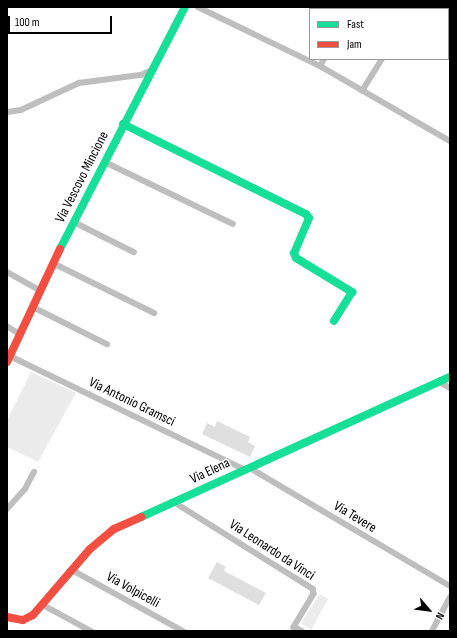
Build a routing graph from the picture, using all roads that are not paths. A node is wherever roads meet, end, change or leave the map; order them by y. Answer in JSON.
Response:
{"nodes":[{"id":1,"x":185,"y":7,"type":"edge"},
{"id":2,"x":198,"y":7,"type":"edge"},
{"id":3,"x":323,"y":60,"type":"edge"},
{"id":4,"x":381,"y":60,"type":"edge"},
{"id":5,"x":320,"y":66,"type":"junction"},
{"id":6,"x":150,"y":71,"type":"junction"},
{"id":7,"x":362,"y":91,"type":"junction"},
{"id":8,"x":7,"y":112,"type":"edge"},
{"id":9,"x":123,"y":124,"type":"junction"},
{"id":10,"x":450,"y":141,"type":"edge"},
{"id":11,"x":105,"y":162,"type":"junction"},
{"id":12,"x":74,"y":222,"type":"junction"},
{"id":13,"x":232,"y":224,"type":"dead end"},
{"id":14,"x":134,"y":252,"type":"dead end"},
{"id":15,"x":53,"y":263,"type":"junction"},
{"id":16,"x":7,"y":272,"type":"edge"},
{"id":17,"x":40,"y":290,"type":"junction"},
{"id":18,"x":33,"y":307,"type":"junction"},
{"id":19,"x":154,"y":313,"type":"dead end"},
{"id":20,"x":334,"y":322,"type":"dead end"},
{"id":21,"x":7,"y":326,"type":"edge"},
{"id":22,"x":20,"y":334,"type":"junction"},
{"id":23,"x":107,"y":344,"type":"dead end"},
{"id":24,"x":8,"y":359,"type":"edge"},
{"id":25,"x":450,"y":377,"type":"edge"},
{"id":26,"x":440,"y":382,"type":"junction"},
{"id":27,"x":450,"y":388,"type":"edge"},
{"id":28,"x":247,"y":468,"type":"junction"},
{"id":29,"x":34,"y":472,"type":"dead end"},
{"id":30,"x":174,"y":502,"type":"junction"},
{"id":31,"x":7,"y":509,"type":"edge"},
{"id":32,"x":72,"y":570,"type":"junction"},
{"id":33,"x":450,"y":586,"type":"edge"},
{"id":34,"x":450,"y":597,"type":"edge"},
{"id":35,"x":44,"y":605,"type":"junction"},
{"id":36,"x":7,"y":617,"type":"edge"},
{"id":37,"x":92,"y":631,"type":"edge"},
{"id":38,"x":183,"y":631,"type":"edge"},
{"id":39,"x":302,"y":631,"type":"edge"},
{"id":40,"x":432,"y":631,"type":"edge"}],
"edges":[{"from":1,"to":6,"type":"street","name":"Via Vescovo Mincione"},
{"from":2,"to":5,"type":"street"},
{"from":3,"to":5,"type":"street"},
{"from":4,"to":7,"type":"street"},
{"from":5,"to":7,"type":"street"},
{"from":6,"to":8,"type":"street"},
{"from":6,"to":9,"type":"street","name":"Via Vescovo Mincione"},
{"from":7,"to":10,"type":"street"},
{"from":9,"to":11,"type":"street","name":"Via Vescovo Mincione"},
{"from":9,"to":20,"type":"street"},
{"from":11,"to":12,"type":"street","name":"Via Vescovo Mincione"},
{"from":11,"to":13,"type":"street"},
{"from":12,"to":14,"type":"street"},
{"from":12,"to":15,"type":"street","name":"Via Vescovo Mincione"},
{"from":15,"to":17,"type":"street","name":"Via Vescovo Mincione"},
{"from":15,"to":19,"type":"street"},
{"from":16,"to":17,"type":"street"},
{"from":17,"to":18,"type":"street","name":"Via Vescovo Mincione"},
{"from":18,"to":22,"type":"street","name":"Via Vescovo Mincione"},
{"from":18,"to":23,"type":"street"},
{"from":21,"to":22,"type":"street"},
{"from":22,"to":24,"type":"street","name":"Via Vescovo Mincione"},
{"from":24,"to":28,"type":"street","name":"Via Antonio Gramsci"},
{"from":25,"to":26,"type":"street","name":"Via Elena"},
{"from":26,"to":27,"type":"street"},
{"from":26,"to":28,"type":"street","name":"Via Elena"},
{"from":28,"to":30,"type":"street","name":"Via Elena"},
{"from":28,"to":33,"type":"street","name":"Via Tevere"},
{"from":29,"to":31,"type":"street"},
{"from":30,"to":32,"type":"street","name":"Via Elena"},
{"from":30,"to":39,"type":"street","name":"Via Leonardo da Vinci"},
{"from":32,"to":35,"type":"street","name":"Via Elena"},
{"from":32,"to":38,"type":"street","name":"Via Volpicelli"},
{"from":34,"to":40,"type":"street"},
{"from":35,"to":36,"type":"street","name":"Via Elena"},
{"from":35,"to":37,"type":"street"}]}
